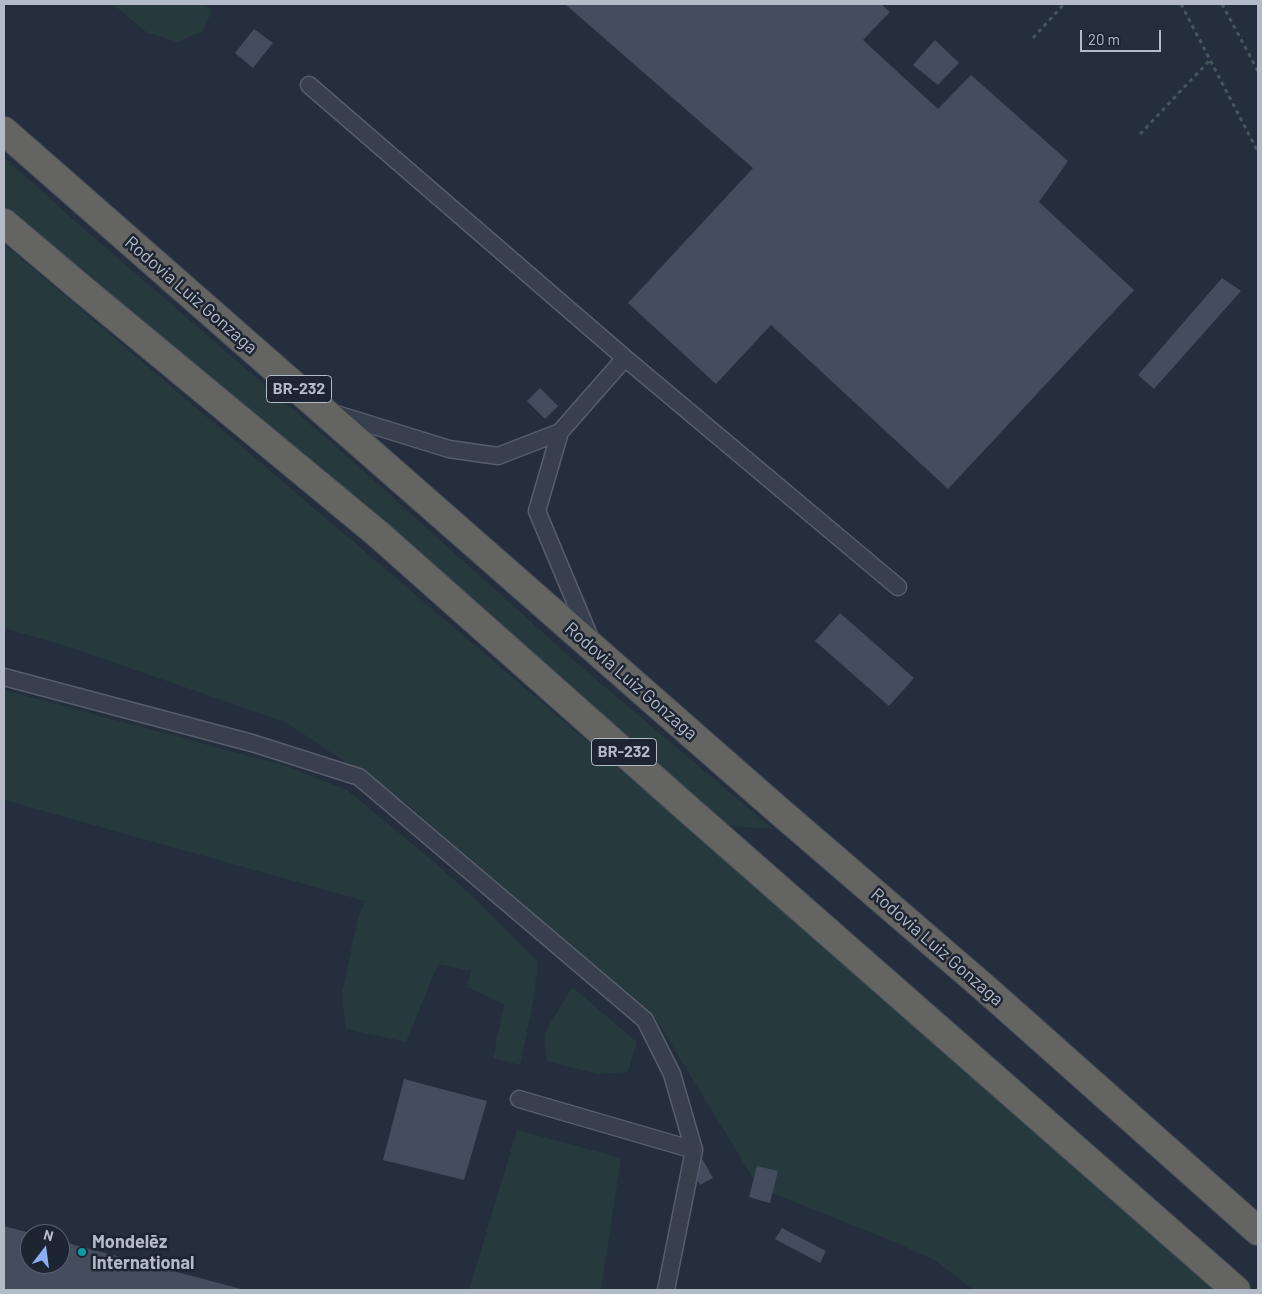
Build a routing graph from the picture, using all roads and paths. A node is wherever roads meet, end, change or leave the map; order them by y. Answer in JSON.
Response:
{"nodes":[{"id":1,"x":1064,"y":4,"type":"edge"},
{"id":2,"x":1181,"y":4,"type":"edge"},
{"id":3,"x":1222,"y":4,"type":"edge"},
{"id":4,"x":1033,"y":38,"type":"dead end"},
{"id":5,"x":1211,"y":59,"type":"junction"},
{"id":6,"x":1258,"y":70,"type":"edge"},
{"id":7,"x":309,"y":85,"type":"dead end"},
{"id":8,"x":4,"y":131,"type":"edge"},
{"id":9,"x":1140,"y":134,"type":"dead end"},
{"id":10,"x":1258,"y":152,"type":"edge"},
{"id":11,"x":4,"y":222,"type":"edge"},
{"id":12,"x":625,"y":358,"type":"junction"},
{"id":13,"x":321,"y":409,"type":"junction"},
{"id":14,"x":560,"y":432,"type":"junction"},
{"id":15,"x":898,"y":587,"type":"dead end"},
{"id":16,"x":594,"y":648,"type":"junction"},
{"id":17,"x":4,"y":677,"type":"edge"},
{"id":18,"x":519,"y":1099,"type":"dead end"},
{"id":19,"x":694,"y":1150,"type":"junction"},
{"id":20,"x":1258,"y":1231,"type":"edge"},
{"id":21,"x":666,"y":1290,"type":"edge"},
{"id":22,"x":1236,"y":1290,"type":"edge"}],
"edges":[{"from":1,"to":4,"type":"path"},
{"from":2,"to":5,"type":"path"},
{"from":3,"to":6,"type":"path"},
{"from":5,"to":9,"type":"path"},
{"from":5,"to":10,"type":"path"},
{"from":7,"to":12,"type":"lane"},
{"from":8,"to":13,"type":"highway","name":"Rodovia Luiz Gonzaga","number":"BR-232"},
{"from":11,"to":22,"type":"highway","number":"BR-232"},
{"from":12,"to":14,"type":"lane"},
{"from":12,"to":15,"type":"lane"},
{"from":13,"to":14,"type":"lane"},
{"from":13,"to":16,"type":"highway","name":"Rodovia Luiz Gonzaga","number":"BR-232"},
{"from":14,"to":16,"type":"lane"},
{"from":16,"to":20,"type":"highway","name":"Rodovia Luiz Gonzaga","number":"BR-232"},
{"from":17,"to":19,"type":"lane"},
{"from":18,"to":19,"type":"lane"},
{"from":19,"to":21,"type":"lane"}]}
